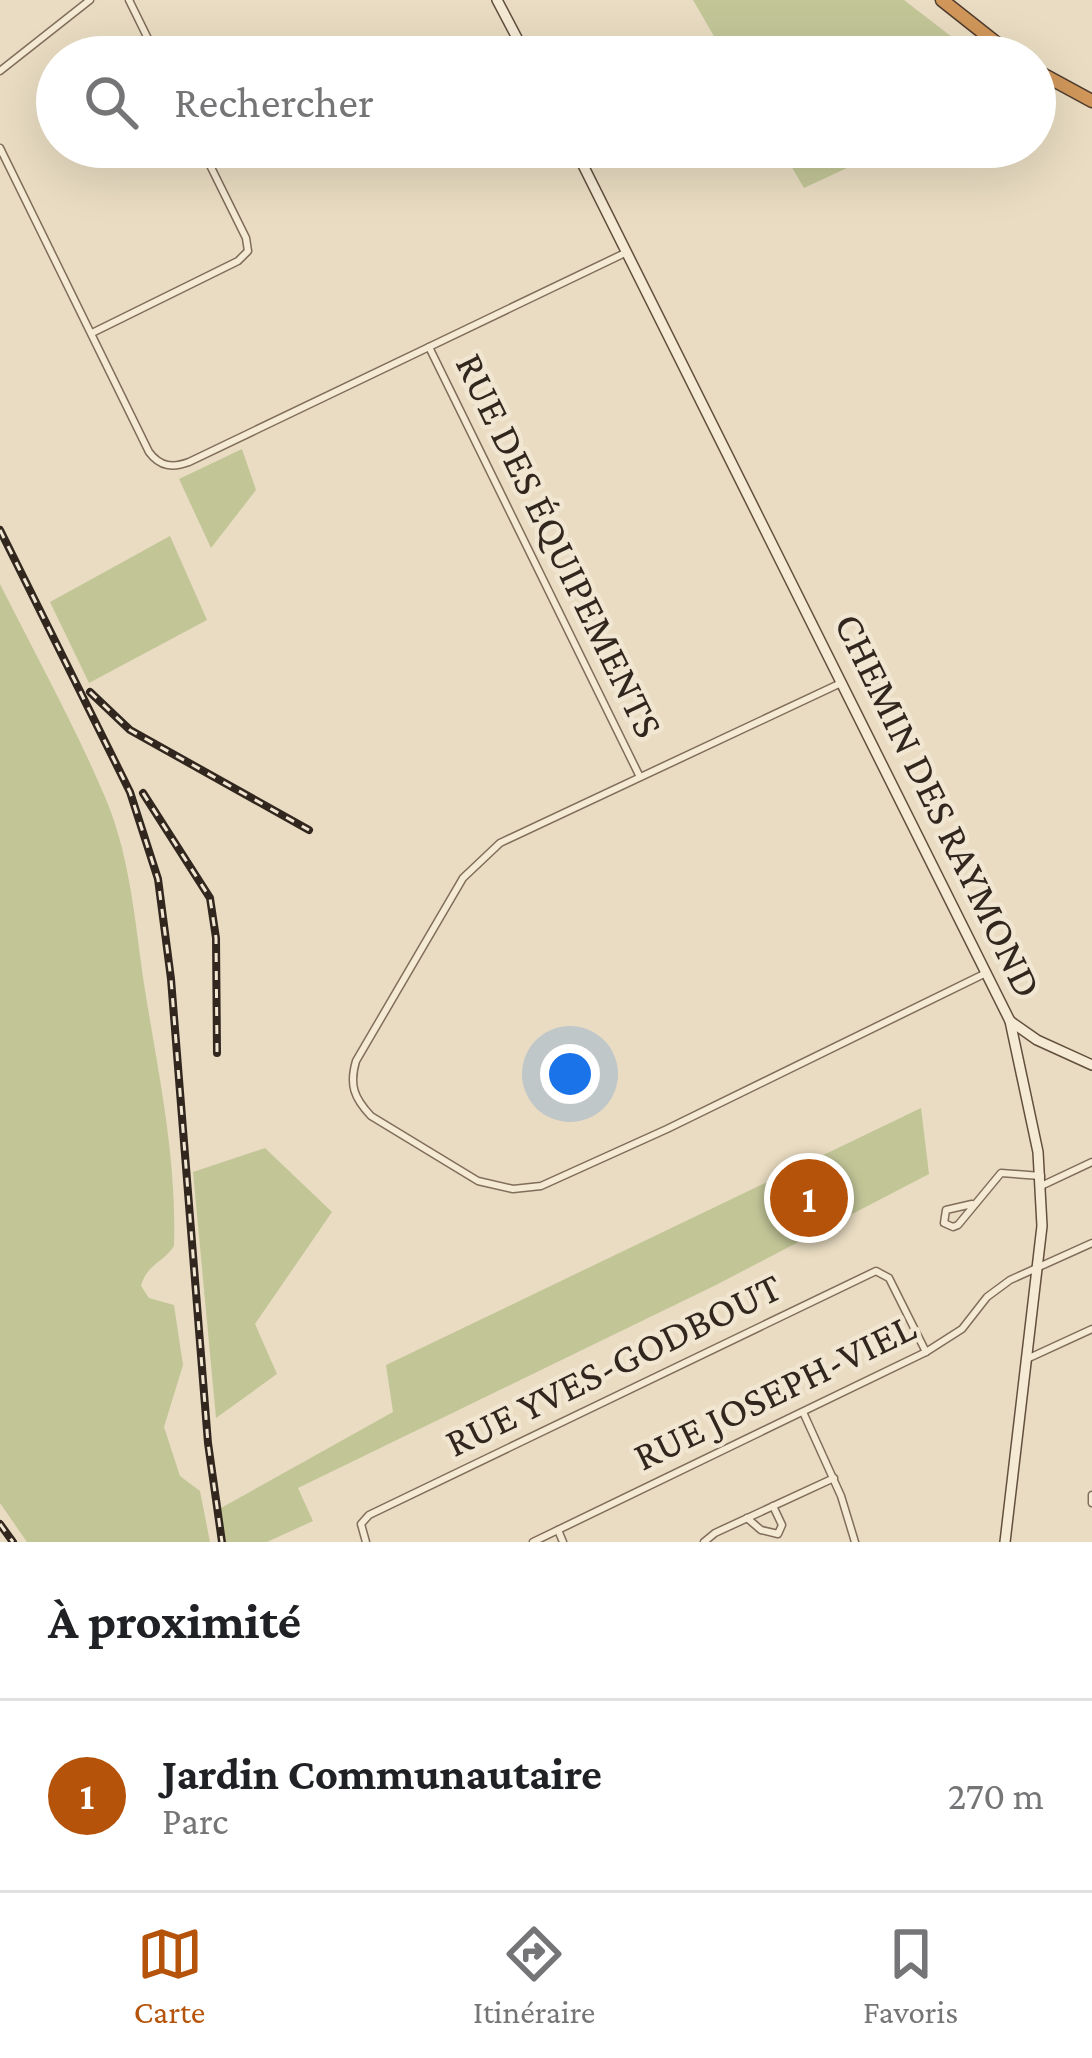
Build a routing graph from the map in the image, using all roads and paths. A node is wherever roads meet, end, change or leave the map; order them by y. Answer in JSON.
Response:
{"nodes":[{"id":1,"x":90,"y":0,"type":"edge"},
{"id":2,"x":129,"y":0,"type":"edge"},
{"id":3,"x":497,"y":0,"type":"edge"},
{"id":4,"x":941,"y":0,"type":"edge"},
{"id":5,"x":44,"y":36,"type":"edge"},
{"id":6,"x":147,"y":36,"type":"edge"},
{"id":7,"x":516,"y":36,"type":"edge"},
{"id":8,"x":987,"y":36,"type":"edge"},
{"id":9,"x":36,"y":43,"type":"edge"},
{"id":10,"x":0,"y":71,"type":"edge"},
{"id":11,"x":1056,"y":81,"type":"edge"},
{"id":12,"x":1092,"y":101,"type":"edge"},
{"id":13,"x":0,"y":148,"type":"edge"},
{"id":14,"x":211,"y":168,"type":"edge"},
{"id":15,"x":585,"y":168,"type":"edge"},
{"id":16,"x":628,"y":251,"type":"junction"},
{"id":17,"x":92,"y":333,"type":"junction"},
{"id":18,"x":429,"y":347,"type":"junction"},
{"id":19,"x":843,"y":682,"type":"junction"},
{"id":20,"x":639,"y":775,"type":"junction"},
{"id":21,"x":984,"y":974,"type":"junction"},
{"id":22,"x":1010,"y":1021,"type":"junction"},
{"id":23,"x":1092,"y":1065,"type":"edge"},
{"id":24,"x":1092,"y":1162,"type":"edge"},
{"id":25,"x":1041,"y":1181,"type":"junction"},
{"id":26,"x":972,"y":1204,"type":"junction"},
{"id":27,"x":1092,"y":1243,"type":"edge"},
{"id":28,"x":1039,"y":1269,"type":"junction"},
{"id":29,"x":1092,"y":1329,"type":"edge"},
{"id":30,"x":926,"y":1352,"type":"junction"},
{"id":31,"x":1029,"y":1358,"type":"junction"},
{"id":32,"x":802,"y":1412,"type":"junction"},
{"id":33,"x":834,"y":1478,"type":"junction"},
{"id":34,"x":772,"y":1506,"type":"junction"},
{"id":35,"x":747,"y":1518,"type":"junction"},
{"id":36,"x":558,"y":1530,"type":"junction"},
{"id":37,"x":365,"y":1542,"type":"edge"},
{"id":38,"x":533,"y":1542,"type":"edge"},
{"id":39,"x":563,"y":1542,"type":"edge"},
{"id":40,"x":704,"y":1542,"type":"edge"},
{"id":41,"x":855,"y":1542,"type":"edge"},
{"id":42,"x":1005,"y":1542,"type":"edge"}],
"edges":[{"from":1,"to":5,"type":"street"},
{"from":2,"to":6,"type":"street"},
{"from":3,"to":7,"type":"street"},
{"from":4,"to":8,"type":"highway"},
{"from":9,"to":10,"type":"street"},
{"from":11,"to":12,"type":"highway"},
{"from":13,"to":17,"type":"street"},
{"from":14,"to":17,"type":"street"},
{"from":15,"to":16,"type":"street","name":"CHEMIN DES RAYMOND"},
{"from":16,"to":18,"type":"street","name":"RUE DES ÉQUIPEMENTS"},
{"from":16,"to":19,"type":"street","name":"CHEMIN DES RAYMOND"},
{"from":17,"to":18,"type":"street"},
{"from":18,"to":20,"type":"street","name":"RUE DES ÉQUIPEMENTS"},
{"from":19,"to":20,"type":"street"},
{"from":19,"to":21,"type":"street","name":"CHEMIN DES RAYMOND"},
{"from":20,"to":21,"type":"street"},
{"from":21,"to":22,"type":"street","name":"CHEMIN DES RAYMOND"},
{"from":22,"to":23,"type":"street"},
{"from":22,"to":25,"type":"street","name":"CHEMIN DES RAYMOND"},
{"from":24,"to":25,"type":"street"},
{"from":25,"to":26,"type":"street"},
{"from":25,"to":28,"type":"street","name":"CHEMIN DES RAYMOND"},
{"from":26,"to":26,"type":"street"},
{"from":27,"to":28,"type":"street","name":"RUE JOSEPH-VIEL"},
{"from":28,"to":30,"type":"street","name":"RUE JOSEPH-VIEL"},
{"from":28,"to":31,"type":"street","name":"CHEMIN DES RAYMOND"},
{"from":29,"to":31,"type":"street"},
{"from":30,"to":32,"type":"street","name":"RUE JOSEPH-VIEL"},
{"from":30,"to":37,"type":"street","name":"RUE YVES-GODBOUT"},
{"from":31,"to":42,"type":"street","name":"CHEMIN DES RAYMOND"},
{"from":32,"to":33,"type":"street"},
{"from":32,"to":36,"type":"street","name":"RUE JOSEPH-VIEL"},
{"from":33,"to":34,"type":"street"},
{"from":33,"to":41,"type":"street"},
{"from":34,"to":35,"type":"street"},
{"from":34,"to":35,"type":"street"},
{"from":35,"to":40,"type":"street"},
{"from":36,"to":38,"type":"street","name":"RUE JOSEPH-VIEL"},
{"from":36,"to":39,"type":"street"}]}
